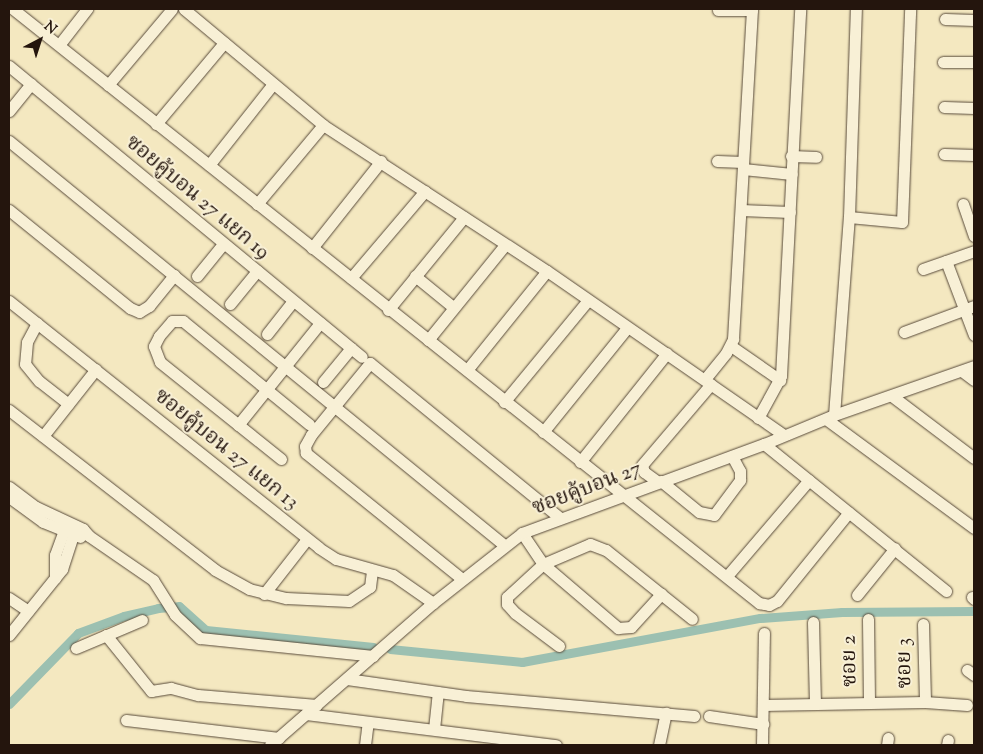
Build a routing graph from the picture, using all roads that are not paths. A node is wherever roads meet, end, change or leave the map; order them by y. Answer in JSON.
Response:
{"nodes":[{"id":1,"x":13,"y":9,"type":"edge"},
{"id":2,"x":87,"y":9,"type":"edge"},
{"id":3,"x":172,"y":9,"type":"edge"},
{"id":4,"x":184,"y":9,"type":"edge"},
{"id":5,"x":800,"y":9,"type":"edge"},
{"id":6,"x":856,"y":9,"type":"edge"},
{"id":7,"x":910,"y":9,"type":"edge"},
{"id":8,"x":718,"y":10,"type":"edge"},
{"id":9,"x":752,"y":10,"type":"edge"},
{"id":10,"x":945,"y":19,"type":"dead end"},
{"id":11,"x":974,"y":20,"type":"edge"},
{"id":12,"x":224,"y":43,"type":"junction"},
{"id":13,"x":59,"y":45,"type":"junction"},
{"id":14,"x":943,"y":62,"type":"dead end"},
{"id":15,"x":974,"y":62,"type":"edge"},
{"id":16,"x":9,"y":66,"type":"edge"},
{"id":17,"x":31,"y":84,"type":"junction"},
{"id":18,"x":273,"y":84,"type":"junction"},
{"id":19,"x":108,"y":85,"type":"junction"},
{"id":20,"x":944,"y":107,"type":"dead end"},
{"id":21,"x":974,"y":108,"type":"edge"},
{"id":22,"x":9,"y":111,"type":"edge"},
{"id":23,"x":156,"y":124,"type":"junction"},
{"id":24,"x":323,"y":125,"type":"junction"},
{"id":25,"x":9,"y":141,"type":"edge"},
{"id":26,"x":944,"y":154,"type":"dead end"},
{"id":27,"x":974,"y":155,"type":"edge"},
{"id":28,"x":792,"y":156,"type":"junction"},
{"id":29,"x":816,"y":157,"type":"dead end"},
{"id":30,"x":717,"y":160,"type":"dead end"},
{"id":31,"x":381,"y":161,"type":"junction"},
{"id":32,"x":209,"y":166,"type":"junction"},
{"id":33,"x":743,"y":166,"type":"junction"},
{"id":34,"x":792,"y":174,"type":"junction"},
{"id":35,"x":425,"y":191,"type":"junction"},
{"id":36,"x":258,"y":204,"type":"junction"},
{"id":37,"x":963,"y":204,"type":"dead end"},
{"id":38,"x":9,"y":210,"type":"edge"},
{"id":39,"x":741,"y":210,"type":"junction"},
{"id":40,"x":790,"y":212,"type":"junction"},
{"id":41,"x":464,"y":217,"type":"junction"},
{"id":42,"x":849,"y":217,"type":"junction"},
{"id":43,"x":974,"y":236,"type":"edge"},
{"id":44,"x":223,"y":244,"type":"junction"},
{"id":45,"x":505,"y":245,"type":"junction"},
{"id":46,"x":312,"y":248,"type":"junction"},
{"id":47,"x":974,"y":251,"type":"edge"},
{"id":48,"x":946,"y":261,"type":"junction"},
{"id":49,"x":923,"y":269,"type":"dead end"},
{"id":50,"x":257,"y":271,"type":"junction"},
{"id":51,"x":547,"y":271,"type":"junction"},
{"id":52,"x":174,"y":275,"type":"junction"},
{"id":53,"x":197,"y":276,"type":"dead end"},
{"id":54,"x":415,"y":276,"type":"junction"},
{"id":55,"x":351,"y":278,"type":"junction"},
{"id":56,"x":588,"y":300,"type":"junction"},
{"id":57,"x":9,"y":301,"type":"edge"},
{"id":58,"x":293,"y":301,"type":"junction"},
{"id":59,"x":230,"y":304,"type":"dead end"},
{"id":60,"x":454,"y":307,"type":"junction"},
{"id":61,"x":970,"y":308,"type":"edge"},
{"id":62,"x":388,"y":310,"type":"junction"},
{"id":63,"x":37,"y":323,"type":"junction"},
{"id":64,"x":320,"y":323,"type":"junction"},
{"id":65,"x":626,"y":328,"type":"junction"},
{"id":66,"x":904,"y":332,"type":"dead end"},
{"id":67,"x":267,"y":334,"type":"dead end"},
{"id":68,"x":974,"y":335,"type":"edge"},
{"id":69,"x":428,"y":340,"type":"junction"},
{"id":70,"x":731,"y":346,"type":"junction"},
{"id":71,"x":351,"y":348,"type":"junction"},
{"id":72,"x":667,"y":353,"type":"junction"},
{"id":73,"x":366,"y":360,"type":"junction"},
{"id":74,"x":285,"y":366,"type":"junction"},
{"id":75,"x":974,"y":366,"type":"edge"},
{"id":76,"x":96,"y":369,"type":"junction"},
{"id":77,"x":467,"y":370,"type":"junction"},
{"id":78,"x":962,"y":371,"type":"junction"},
{"id":79,"x":780,"y":380,"type":"junction"},
{"id":80,"x":974,"y":380,"type":"edge"},
{"id":81,"x":708,"y":381,"type":"junction"},
{"id":82,"x":323,"y":382,"type":"dead end"},
{"id":83,"x":266,"y":389,"type":"junction"},
{"id":84,"x":892,"y":396,"type":"junction"},
{"id":85,"x":504,"y":402,"type":"junction"},
{"id":86,"x":68,"y":404,"type":"junction"},
{"id":87,"x":335,"y":406,"type":"junction"},
{"id":88,"x":9,"y":410,"type":"edge"},
{"id":89,"x":830,"y":417,"type":"junction"},
{"id":90,"x":758,"y":418,"type":"junction"},
{"id":91,"x":309,"y":424,"type":"dead end"},
{"id":92,"x":238,"y":425,"type":"junction"},
{"id":93,"x":543,"y":432,"type":"junction"},
{"id":94,"x":784,"y":435,"type":"junction"},
{"id":95,"x":43,"y":436,"type":"junction"},
{"id":96,"x":764,"y":444,"type":"junction"},
{"id":97,"x":732,"y":456,"type":"junction"},
{"id":98,"x":974,"y":458,"type":"edge"},
{"id":99,"x":281,"y":459,"type":"dead end"},
{"id":100,"x":580,"y":462,"type":"junction"},
{"id":101,"x":809,"y":480,"type":"junction"},
{"id":102,"x":659,"y":481,"type":"junction"},
{"id":103,"x":9,"y":487,"type":"edge"},
{"id":104,"x":624,"y":495,"type":"junction"},
{"id":105,"x":9,"y":497,"type":"edge"},
{"id":106,"x":849,"y":512,"type":"junction"},
{"id":107,"x":560,"y":518,"type":"junction"},
{"id":108,"x":70,"y":528,"type":"junction"},
{"id":109,"x":974,"y":528,"type":"edge"},
{"id":110,"x":522,"y":533,"type":"junction"},
{"id":111,"x":307,"y":539,"type":"junction"},
{"id":112,"x":504,"y":545,"type":"junction"},
{"id":113,"x":895,"y":548,"type":"junction"},
{"id":114,"x":543,"y":564,"type":"junction"},
{"id":115,"x":372,"y":570,"type":"junction"},
{"id":116,"x":727,"y":576,"type":"junction"},
{"id":117,"x":462,"y":579,"type":"junction"},
{"id":118,"x":946,"y":591,"type":"dead end"},
{"id":119,"x":264,"y":594,"type":"junction"},
{"id":120,"x":661,"y":594,"type":"junction"},
{"id":121,"x":857,"y":595,"type":"dead end"},
{"id":122,"x":9,"y":598,"type":"edge"},
{"id":123,"x":433,"y":603,"type":"junction"},
{"id":124,"x":28,"y":611,"type":"junction"},
{"id":125,"x":692,"y":619,"type":"dead end"},
{"id":126,"x":868,"y":619,"type":"dead end"},
{"id":127,"x":142,"y":620,"type":"dead end"},
{"id":128,"x":813,"y":622,"type":"dead end"},
{"id":129,"x":923,"y":624,"type":"dead end"},
{"id":130,"x":764,"y":633,"type":"dead end"},
{"id":131,"x":9,"y":635,"type":"edge"},
{"id":132,"x":106,"y":635,"type":"junction"},
{"id":133,"x":559,"y":646,"type":"dead end"},
{"id":134,"x":76,"y":648,"type":"dead end"},
{"id":135,"x":373,"y":656,"type":"junction"},
{"id":136,"x":347,"y":678,"type":"junction"},
{"id":137,"x":438,"y":692,"type":"junction"},
{"id":138,"x":925,"y":702,"type":"junction"},
{"id":139,"x":869,"y":703,"type":"junction"},
{"id":140,"x":317,"y":704,"type":"junction"},
{"id":141,"x":815,"y":704,"type":"junction"},
{"id":142,"x":763,"y":705,"type":"junction"},
{"id":143,"x":967,"y":706,"type":"dead end"},
{"id":144,"x":666,"y":713,"type":"junction"},
{"id":145,"x":306,"y":714,"type":"junction"},
{"id":146,"x":694,"y":716,"type":"dead end"},
{"id":147,"x":709,"y":716,"type":"dead end"},
{"id":148,"x":126,"y":720,"type":"dead end"},
{"id":149,"x":368,"y":722,"type":"junction"},
{"id":150,"x":763,"y":724,"type":"junction"},
{"id":151,"x":434,"y":729,"type":"junction"},
{"id":152,"x":274,"y":742,"type":"edge"},
{"id":153,"x":510,"y":743,"type":"edge"},
{"id":154,"x":365,"y":745,"type":"edge"},
{"id":155,"x":556,"y":745,"type":"edge"},
{"id":156,"x":659,"y":745,"type":"edge"},
{"id":157,"x":762,"y":745,"type":"edge"}],
"edges":[{"from":1,"to":13,"type":"street"},
{"from":2,"to":13,"type":"street"},
{"from":3,"to":19,"type":"street"},
{"from":4,"to":12,"type":"street"},
{"from":5,"to":28,"type":"street"},
{"from":6,"to":42,"type":"street"},
{"from":7,"to":42,"type":"street"},
{"from":8,"to":9,"type":"street"},
{"from":9,"to":33,"type":"street"},
{"from":10,"to":11,"type":"street"},
{"from":12,"to":18,"type":"street"},
{"from":12,"to":23,"type":"street"},
{"from":13,"to":19,"type":"street"},
{"from":14,"to":15,"type":"street"},
{"from":16,"to":17,"type":"street","name":"ซอยคู้บอน 27 แยก 19"},
{"from":17,"to":22,"type":"street"},
{"from":17,"to":44,"type":"street","name":"ซอยคู้บอน 27 แยก 19"},
{"from":18,"to":24,"type":"street"},
{"from":18,"to":32,"type":"street"},
{"from":19,"to":23,"type":"street"},
{"from":20,"to":21,"type":"street"},
{"from":23,"to":32,"type":"street"},
{"from":24,"to":31,"type":"street"},
{"from":24,"to":36,"type":"street"},
{"from":25,"to":52,"type":"street"},
{"from":26,"to":27,"type":"street"},
{"from":28,"to":29,"type":"street"},
{"from":28,"to":34,"type":"street"},
{"from":30,"to":33,"type":"street"},
{"from":31,"to":35,"type":"street"},
{"from":31,"to":46,"type":"street"},
{"from":32,"to":36,"type":"street"},
{"from":33,"to":34,"type":"street"},
{"from":33,"to":39,"type":"street"},
{"from":34,"to":40,"type":"street"},
{"from":35,"to":41,"type":"street"},
{"from":35,"to":55,"type":"street"},
{"from":36,"to":46,"type":"street"},
{"from":37,"to":43,"type":"street"},
{"from":38,"to":52,"type":"street"},
{"from":39,"to":40,"type":"street"},
{"from":39,"to":70,"type":"street"},
{"from":40,"to":79,"type":"street"},
{"from":41,"to":45,"type":"street"},
{"from":41,"to":54,"type":"street"},
{"from":42,"to":89,"type":"street"},
{"from":44,"to":50,"type":"street","name":"ซอยคู้บอน 27 แยก 19"},
{"from":44,"to":53,"type":"street"},
{"from":45,"to":51,"type":"street"},
{"from":45,"to":60,"type":"street"},
{"from":46,"to":55,"type":"street"},
{"from":47,"to":48,"type":"street"},
{"from":48,"to":49,"type":"street"},
{"from":48,"to":61,"type":"street"},
{"from":50,"to":58,"type":"street","name":"ซอยคู้บอน 27 แยก 19"},
{"from":50,"to":59,"type":"street"},
{"from":51,"to":56,"type":"street"},
{"from":51,"to":77,"type":"street"},
{"from":52,"to":74,"type":"street"},
{"from":54,"to":60,"type":"street"},
{"from":54,"to":62,"type":"street"},
{"from":55,"to":62,"type":"street"},
{"from":56,"to":65,"type":"street"},
{"from":56,"to":85,"type":"street"},
{"from":57,"to":63,"type":"street","name":"ซอยคู้บอน 27 แยก 13"},
{"from":58,"to":64,"type":"street","name":"ซอยคู้บอน 27 แยก 19"},
{"from":58,"to":67,"type":"street"},
{"from":60,"to":69,"type":"street"},
{"from":61,"to":66,"type":"street"},
{"from":61,"to":68,"type":"street"},
{"from":62,"to":69,"type":"street"},
{"from":63,"to":76,"type":"street","name":"ซอยคู้บอน 27 แยก 13"},
{"from":63,"to":86,"type":"street"},
{"from":64,"to":71,"type":"street","name":"ซอยคู้บอน 27 แยก 19"},
{"from":64,"to":74,"type":"street"},
{"from":65,"to":72,"type":"street"},
{"from":65,"to":93,"type":"street"},
{"from":69,"to":77,"type":"street"},
{"from":70,"to":79,"type":"street"},
{"from":70,"to":81,"type":"street"},
{"from":71,"to":73,"type":"street","name":"ซอยคู้บอน 27 แยก 19"},
{"from":71,"to":82,"type":"street"},
{"from":72,"to":81,"type":"street"},
{"from":72,"to":100,"type":"street"},
{"from":73,"to":87,"type":"street"},
{"from":73,"to":107,"type":"street","name":"ซอยคู้บอน 27 แยก 19"},
{"from":74,"to":83,"type":"street"},
{"from":74,"to":87,"type":"street"},
{"from":75,"to":78,"type":"street","name":"ซอยคู้บอน 27"},
{"from":76,"to":86,"type":"street"},
{"from":76,"to":111,"type":"street","name":"ซอยคู้บอน 27 แยก 13"},
{"from":77,"to":85,"type":"street"},
{"from":78,"to":80,"type":"street"},
{"from":78,"to":84,"type":"street","name":"ซอยคู้บอน 27"},
{"from":79,"to":90,"type":"street"},
{"from":81,"to":90,"type":"street"},
{"from":81,"to":102,"type":"street"},
{"from":83,"to":91,"type":"street"},
{"from":83,"to":92,"type":"street"},
{"from":83,"to":92,"type":"street"},
{"from":84,"to":89,"type":"street","name":"ซอยคู้บอน 27"},
{"from":84,"to":98,"type":"street"},
{"from":85,"to":93,"type":"street"},
{"from":86,"to":95,"type":"street"},
{"from":87,"to":112,"type":"street"},
{"from":87,"to":117,"type":"street"},
{"from":88,"to":95,"type":"street"},
{"from":89,"to":94,"type":"street","name":"ซอยคู้บอน 27"},
{"from":89,"to":109,"type":"street"},
{"from":90,"to":94,"type":"street"},
{"from":92,"to":99,"type":"street"},
{"from":93,"to":100,"type":"street"},
{"from":94,"to":96,"type":"street","name":"ซอยคู้บอน 27"},
{"from":95,"to":119,"type":"street"},
{"from":96,"to":97,"type":"street","name":"ซอยคู้บอน 27"},
{"from":96,"to":101,"type":"street"},
{"from":97,"to":102,"type":"street","name":"ซอยคู้บอน 27"},
{"from":97,"to":102,"type":"street"},
{"from":100,"to":104,"type":"street"},
{"from":101,"to":106,"type":"street"},
{"from":101,"to":116,"type":"street"},
{"from":102,"to":104,"type":"street","name":"ซอยคู้บอน 27"},
{"from":103,"to":108,"type":"street"},
{"from":104,"to":107,"type":"street","name":"ซอยคู้บอน 27"},
{"from":104,"to":116,"type":"street"},
{"from":105,"to":108,"type":"street"},
{"from":106,"to":113,"type":"street"},
{"from":106,"to":116,"type":"street"},
{"from":107,"to":110,"type":"street","name":"ซอยคู้บอน 27"},
{"from":108,"to":124,"type":"street"},
{"from":108,"to":135,"type":"street"},
{"from":110,"to":112,"type":"street","name":"ซอยคู้บอน 27"},
{"from":110,"to":114,"type":"street"},
{"from":111,"to":115,"type":"street","name":"ซอยคู้บอน 27 แยก 13"},
{"from":111,"to":119,"type":"street"},
{"from":112,"to":117,"type":"street","name":"ซอยคู้บอน 27"},
{"from":113,"to":118,"type":"street"},
{"from":113,"to":121,"type":"street"},
{"from":114,"to":120,"type":"street"},
{"from":114,"to":120,"type":"street"},
{"from":114,"to":133,"type":"street"},
{"from":115,"to":119,"type":"street"},
{"from":115,"to":123,"type":"street","name":"ซอยคู้บอน 27 แยก 13"},
{"from":117,"to":123,"type":"street","name":"ซอยคู้บอน 27"},
{"from":120,"to":125,"type":"street"},
{"from":122,"to":124,"type":"street"},
{"from":123,"to":135,"type":"street","name":"ซอยคู้บอน 27"},
{"from":124,"to":131,"type":"street"},
{"from":126,"to":139,"type":"street","name":"ซอย 2"},
{"from":127,"to":132,"type":"street"},
{"from":128,"to":141,"type":"street"},
{"from":129,"to":138,"type":"street","name":"ซอย 3"},
{"from":130,"to":142,"type":"street"},
{"from":132,"to":134,"type":"street"},
{"from":132,"to":140,"type":"street"},
{"from":135,"to":136,"type":"street","name":"ซอยคู้บอน 27"},
{"from":136,"to":137,"type":"street"},
{"from":136,"to":140,"type":"street","name":"ซอยคู้บอน 27"},
{"from":137,"to":144,"type":"street"},
{"from":137,"to":151,"type":"street"},
{"from":138,"to":139,"type":"street"},
{"from":138,"to":143,"type":"street"},
{"from":139,"to":141,"type":"street"},
{"from":140,"to":145,"type":"street","name":"ซอยคู้บอน 27"},
{"from":141,"to":142,"type":"street"},
{"from":142,"to":150,"type":"street"},
{"from":144,"to":146,"type":"street"},
{"from":144,"to":156,"type":"street"},
{"from":145,"to":149,"type":"street"},
{"from":145,"to":152,"type":"street","name":"ซอยคู้บอน 27"},
{"from":147,"to":150,"type":"street"},
{"from":148,"to":152,"type":"street"},
{"from":149,"to":151,"type":"street"},
{"from":149,"to":154,"type":"street"},
{"from":150,"to":157,"type":"street"},
{"from":151,"to":153,"type":"street"},
{"from":153,"to":155,"type":"street"}]}
